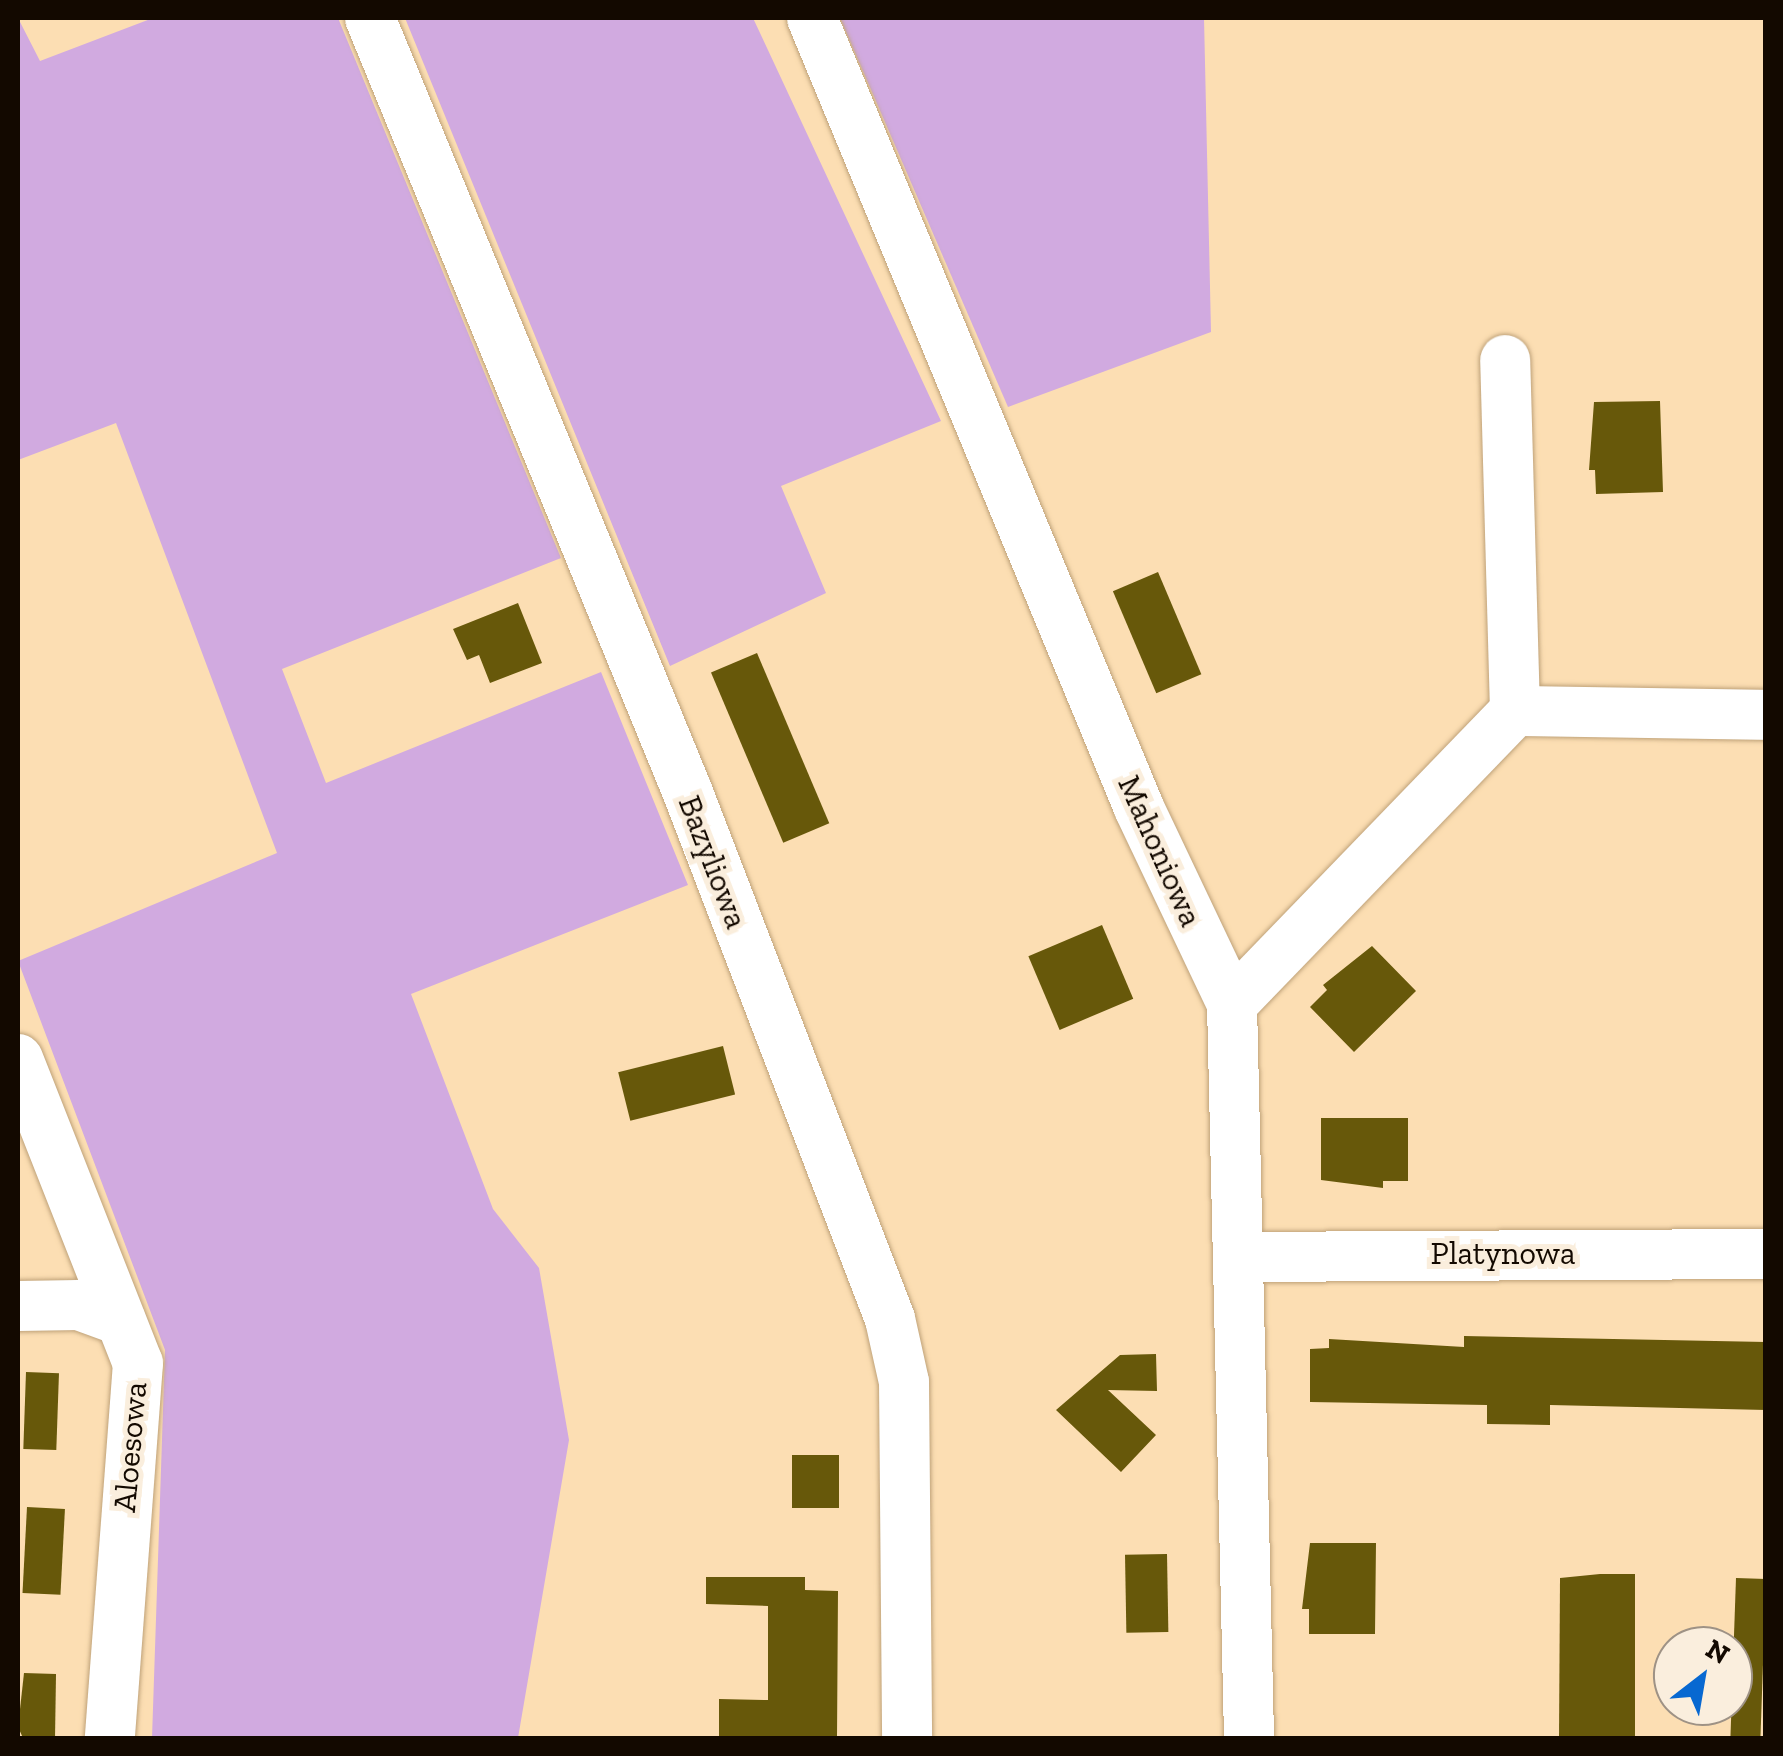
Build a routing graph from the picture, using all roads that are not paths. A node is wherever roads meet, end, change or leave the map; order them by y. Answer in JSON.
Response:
{"nodes":[{"id":1,"x":370,"y":18,"type":"edge"},
{"id":2,"x":812,"y":18,"type":"edge"},
{"id":3,"x":1506,"y":360,"type":"dead end"},
{"id":4,"x":1515,"y":711,"type":"junction"},
{"id":5,"x":1766,"y":715,"type":"edge"},
{"id":6,"x":1232,"y":1004,"type":"junction"},
{"id":7,"x":18,"y":1058,"type":"edge"},
{"id":8,"x":1766,"y":1254,"type":"edge"},
{"id":9,"x":1240,"y":1257,"type":"junction"},
{"id":10,"x":18,"y":1306,"type":"edge"},
{"id":11,"x":120,"y":1320,"type":"junction"},
{"id":12,"x":110,"y":1738,"type":"edge"},
{"id":13,"x":907,"y":1738,"type":"edge"},
{"id":14,"x":1249,"y":1738,"type":"edge"}],
"edges":[{"from":1,"to":13,"type":"street","name":"Bazyliowa"},
{"from":2,"to":6,"type":"street","name":"Mahoniowa"},
{"from":3,"to":4,"type":"street"},
{"from":4,"to":5,"type":"street"},
{"from":4,"to":6,"type":"street"},
{"from":6,"to":9,"type":"street","name":"Mahoniowa"},
{"from":7,"to":11,"type":"street","name":"Aloesowa"},
{"from":8,"to":9,"type":"street","name":"Platynowa"},
{"from":9,"to":14,"type":"street","name":"Mahoniowa"},
{"from":10,"to":11,"type":"street"},
{"from":11,"to":12,"type":"street","name":"Aloesowa"}]}
